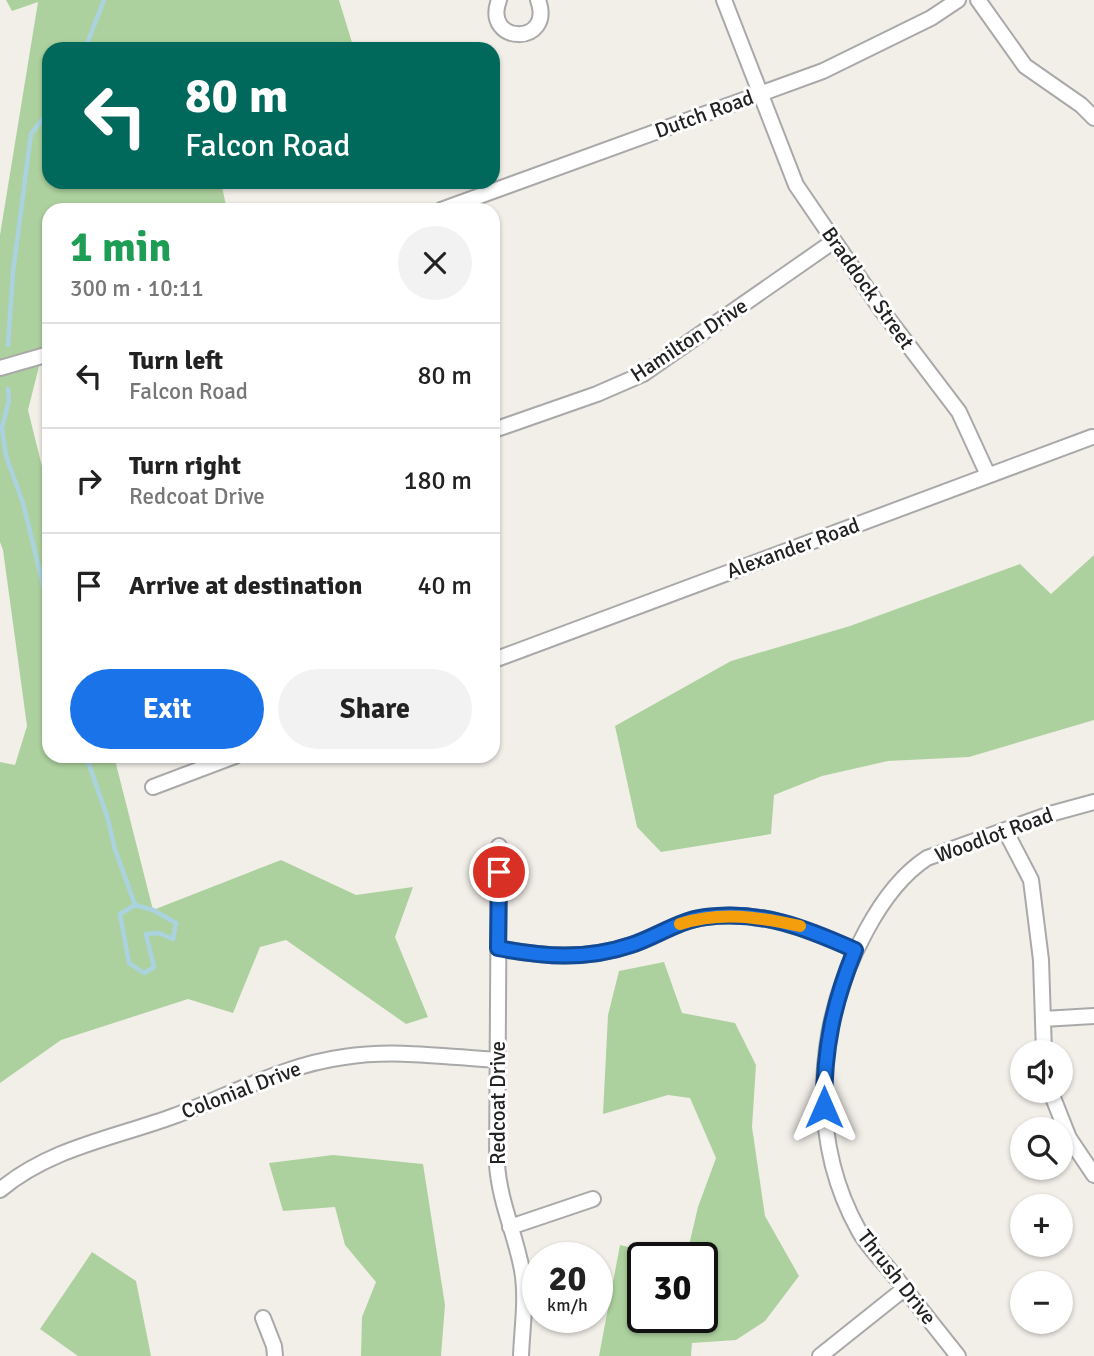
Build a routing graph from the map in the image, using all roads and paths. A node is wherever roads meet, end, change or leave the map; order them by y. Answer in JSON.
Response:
{"nodes":[{"id":1,"x":499,"y":0,"type":"edge"},
{"id":2,"x":538,"y":0,"type":"edge"},
{"id":3,"x":724,"y":0,"type":"edge"},
{"id":4,"x":958,"y":0,"type":"edge"},
{"id":5,"x":978,"y":0,"type":"edge"},
{"id":6,"x":760,"y":93,"type":"junction"},
{"id":7,"x":1094,"y":118,"type":"edge"},
{"id":8,"x":500,"y":188,"type":"edge"},
{"id":9,"x":498,"y":189,"type":"edge"},
{"id":10,"x":460,"y":203,"type":"edge"},
{"id":11,"x":834,"y":241,"type":"junction"},
{"id":12,"x":42,"y":356,"type":"edge"},
{"id":13,"x":0,"y":368,"type":"edge"},
{"id":14,"x":500,"y":428,"type":"edge"},
{"id":15,"x":1091,"y":437,"type":"dead end"},
{"id":16,"x":988,"y":475,"type":"junction"},
{"id":17,"x":500,"y":658,"type":"edge"},
{"id":18,"x":216,"y":763,"type":"edge"},
{"id":19,"x":153,"y":787,"type":"dead end"},
{"id":20,"x":1094,"y":803,"type":"edge"},
{"id":21,"x":1005,"y":830,"type":"junction"},
{"id":22,"x":499,"y":846,"type":"dead end"},
{"id":23,"x":498,"y":948,"type":"junction"},
{"id":24,"x":855,"y":950,"type":"junction"},
{"id":25,"x":1094,"y":1016,"type":"edge"},
{"id":26,"x":1043,"y":1019,"type":"junction"},
{"id":27,"x":1044,"y":1040,"type":"edge"},
{"id":28,"x":498,"y":1060,"type":"junction"},
{"id":29,"x":1055,"y":1103,"type":"edge"},
{"id":30,"x":1094,"y":1175,"type":"edge"},
{"id":31,"x":0,"y":1190,"type":"edge"},
{"id":32,"x":593,"y":1199,"type":"dead end"},
{"id":33,"x":510,"y":1227,"type":"junction"},
{"id":34,"x":904,"y":1289,"type":"junction"},
{"id":35,"x":263,"y":1318,"type":"dead end"},
{"id":36,"x":275,"y":1356,"type":"edge"},
{"id":37,"x":521,"y":1356,"type":"edge"},
{"id":38,"x":820,"y":1356,"type":"edge"},
{"id":39,"x":958,"y":1356,"type":"edge"}],
"edges":[{"from":1,"to":2,"type":"street"},
{"from":3,"to":6,"type":"street","name":"Braddock Street"},
{"from":4,"to":6,"type":"street","name":"Dutch Road"},
{"from":5,"to":7,"type":"street"},
{"from":6,"to":8,"type":"street","name":"Dutch Road"},
{"from":6,"to":11,"type":"street","name":"Braddock Street"},
{"from":9,"to":10,"type":"street","name":"Dutch Road"},
{"from":11,"to":14,"type":"street","name":"Hamilton Drive"},
{"from":11,"to":16,"type":"street","name":"Braddock Street"},
{"from":12,"to":13,"type":"street"},
{"from":15,"to":16,"type":"street","name":"Alexander Road"},
{"from":16,"to":17,"type":"street","name":"Alexander Road"},
{"from":18,"to":19,"type":"street"},
{"from":20,"to":21,"type":"street","name":"Woodlot Road"},
{"from":21,"to":24,"type":"street","name":"Woodlot Road"},
{"from":21,"to":26,"type":"street"},
{"from":22,"to":23,"type":"street","name":"Redcoat Drive"},
{"from":23,"to":24,"type":"street"},
{"from":23,"to":28,"type":"street","name":"Redcoat Drive"},
{"from":24,"to":34,"type":"street","name":"Thrush Drive"},
{"from":25,"to":26,"type":"street"},
{"from":26,"to":27,"type":"street"},
{"from":28,"to":31,"type":"street","name":"Colonial Drive"},
{"from":28,"to":33,"type":"street","name":"Redcoat Drive"},
{"from":29,"to":30,"type":"street"},
{"from":32,"to":33,"type":"street"},
{"from":33,"to":37,"type":"street","name":"Redcoat Drive"},
{"from":34,"to":38,"type":"street"},
{"from":34,"to":39,"type":"street","name":"Thrush Drive"},
{"from":35,"to":36,"type":"street"}]}
